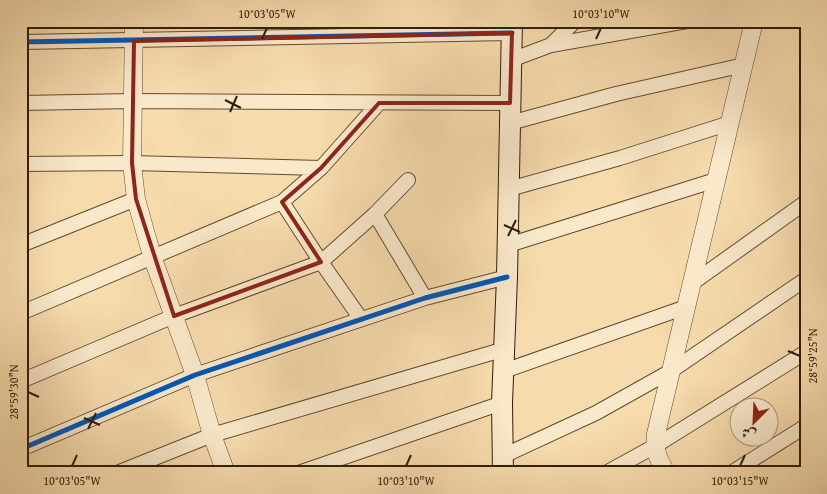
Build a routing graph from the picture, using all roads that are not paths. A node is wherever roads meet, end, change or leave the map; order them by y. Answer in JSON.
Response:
{"nodes":[{"id":1,"x":134,"y":21,"type":"edge"},
{"id":2,"x":575,"y":21,"type":"edge"},
{"id":3,"x":687,"y":21,"type":"edge"},
{"id":4,"x":754,"y":21,"type":"edge"},
{"id":5,"x":512,"y":27,"type":"edge"},
{"id":6,"x":134,"y":41,"type":"junction"},
{"id":7,"x":21,"y":42,"type":"edge"},
{"id":8,"x":551,"y":45,"type":"junction"},
{"id":9,"x":511,"y":60,"type":"junction"},
{"id":10,"x":744,"y":65,"type":"junction"},
{"id":11,"x":133,"y":101,"type":"junction"},
{"id":12,"x":21,"y":103,"type":"edge"},
{"id":13,"x":379,"y":103,"type":"junction"},
{"id":14,"x":510,"y":103,"type":"junction"},
{"id":15,"x":510,"y":123,"type":"junction"},
{"id":16,"x":730,"y":123,"type":"junction"},
{"id":17,"x":132,"y":163,"type":"junction"},
{"id":18,"x":21,"y":164,"type":"edge"},
{"id":19,"x":321,"y":168,"type":"junction"},
{"id":20,"x":408,"y":180,"type":"dead end"},
{"id":21,"x":716,"y":180,"type":"junction"},
{"id":22,"x":509,"y":189,"type":"junction"},
{"id":23,"x":136,"y":199,"type":"junction"},
{"id":24,"x":282,"y":202,"type":"junction"},
{"id":25,"x":806,"y":202,"type":"edge"},
{"id":26,"x":375,"y":214,"type":"junction"},
{"id":27,"x":21,"y":245,"type":"edge"},
{"id":28,"x":508,"y":245,"type":"junction"},
{"id":29,"x":152,"y":256,"type":"junction"},
{"id":30,"x":321,"y":262,"type":"junction"},
{"id":31,"x":508,"y":277,"type":"junction"},
{"id":32,"x":806,"y":279,"type":"edge"},
{"id":33,"x":691,"y":284,"type":"junction"},
{"id":34,"x":425,"y":298,"type":"junction"},
{"id":35,"x":686,"y":307,"type":"junction"},
{"id":36,"x":21,"y":313,"type":"edge"},
{"id":37,"x":174,"y":316,"type":"junction"},
{"id":38,"x":361,"y":319,"type":"junction"},
{"id":39,"x":505,"y":349,"type":"junction"},
{"id":40,"x":806,"y":352,"type":"edge"},
{"id":41,"x":671,"y":370,"type":"junction"},
{"id":42,"x":504,"y":371,"type":"junction"},
{"id":43,"x":195,"y":375,"type":"junction"},
{"id":44,"x":21,"y":381,"type":"edge"},
{"id":45,"x":502,"y":403,"type":"junction"},
{"id":46,"x":806,"y":426,"type":"edge"},
{"id":47,"x":212,"y":435,"type":"junction"},
{"id":48,"x":655,"y":446,"type":"junction"},
{"id":49,"x":21,"y":449,"type":"edge"},
{"id":50,"x":503,"y":464,"type":"edge"},
{"id":51,"x":117,"y":473,"type":"edge"},
{"id":52,"x":226,"y":473,"type":"edge"},
{"id":53,"x":298,"y":473,"type":"edge"},
{"id":54,"x":606,"y":473,"type":"edge"},
{"id":55,"x":666,"y":473,"type":"edge"},
{"id":56,"x":731,"y":473,"type":"edge"}],
"edges":[{"from":1,"to":6,"type":"street"},
{"from":2,"to":8,"type":"street"},
{"from":3,"to":8,"type":"street"},
{"from":4,"to":10,"type":"street"},
{"from":5,"to":6,"type":"street"},
{"from":5,"to":9,"type":"main road"},
{"from":6,"to":7,"type":"street"},
{"from":6,"to":11,"type":"street"},
{"from":8,"to":9,"type":"street"},
{"from":9,"to":14,"type":"main road"},
{"from":10,"to":15,"type":"street"},
{"from":10,"to":16,"type":"street"},
{"from":11,"to":12,"type":"street"},
{"from":11,"to":13,"type":"street"},
{"from":11,"to":17,"type":"street"},
{"from":13,"to":14,"type":"street"},
{"from":13,"to":19,"type":"street"},
{"from":14,"to":15,"type":"main road"},
{"from":15,"to":22,"type":"main road"},
{"from":16,"to":21,"type":"street"},
{"from":16,"to":22,"type":"street"},
{"from":17,"to":18,"type":"street"},
{"from":17,"to":19,"type":"street"},
{"from":17,"to":23,"type":"street"},
{"from":19,"to":24,"type":"street"},
{"from":20,"to":26,"type":"street"},
{"from":21,"to":28,"type":"street"},
{"from":21,"to":33,"type":"street"},
{"from":22,"to":28,"type":"main road"},
{"from":23,"to":27,"type":"street"},
{"from":23,"to":29,"type":"street"},
{"from":24,"to":29,"type":"street"},
{"from":24,"to":30,"type":"street"},
{"from":25,"to":33,"type":"street"},
{"from":26,"to":30,"type":"street"},
{"from":26,"to":34,"type":"street"},
{"from":28,"to":31,"type":"main road"},
{"from":29,"to":36,"type":"street"},
{"from":29,"to":37,"type":"street"},
{"from":30,"to":37,"type":"street"},
{"from":30,"to":38,"type":"street"},
{"from":31,"to":34,"type":"street"},
{"from":31,"to":39,"type":"main road"},
{"from":32,"to":41,"type":"street"},
{"from":33,"to":35,"type":"street"},
{"from":34,"to":38,"type":"street"},
{"from":35,"to":41,"type":"street"},
{"from":35,"to":42,"type":"street"},
{"from":37,"to":43,"type":"street"},
{"from":37,"to":44,"type":"street"},
{"from":38,"to":43,"type":"street"},
{"from":39,"to":42,"type":"main road"},
{"from":39,"to":47,"type":"street"},
{"from":40,"to":48,"type":"street"},
{"from":41,"to":48,"type":"street"},
{"from":41,"to":50,"type":"street"},
{"from":42,"to":45,"type":"main road"},
{"from":43,"to":47,"type":"street"},
{"from":43,"to":49,"type":"street"},
{"from":45,"to":50,"type":"main road"},
{"from":45,"to":53,"type":"street"},
{"from":46,"to":56,"type":"street"},
{"from":47,"to":51,"type":"street"},
{"from":47,"to":52,"type":"street"},
{"from":48,"to":54,"type":"street"},
{"from":48,"to":55,"type":"street"}]}
